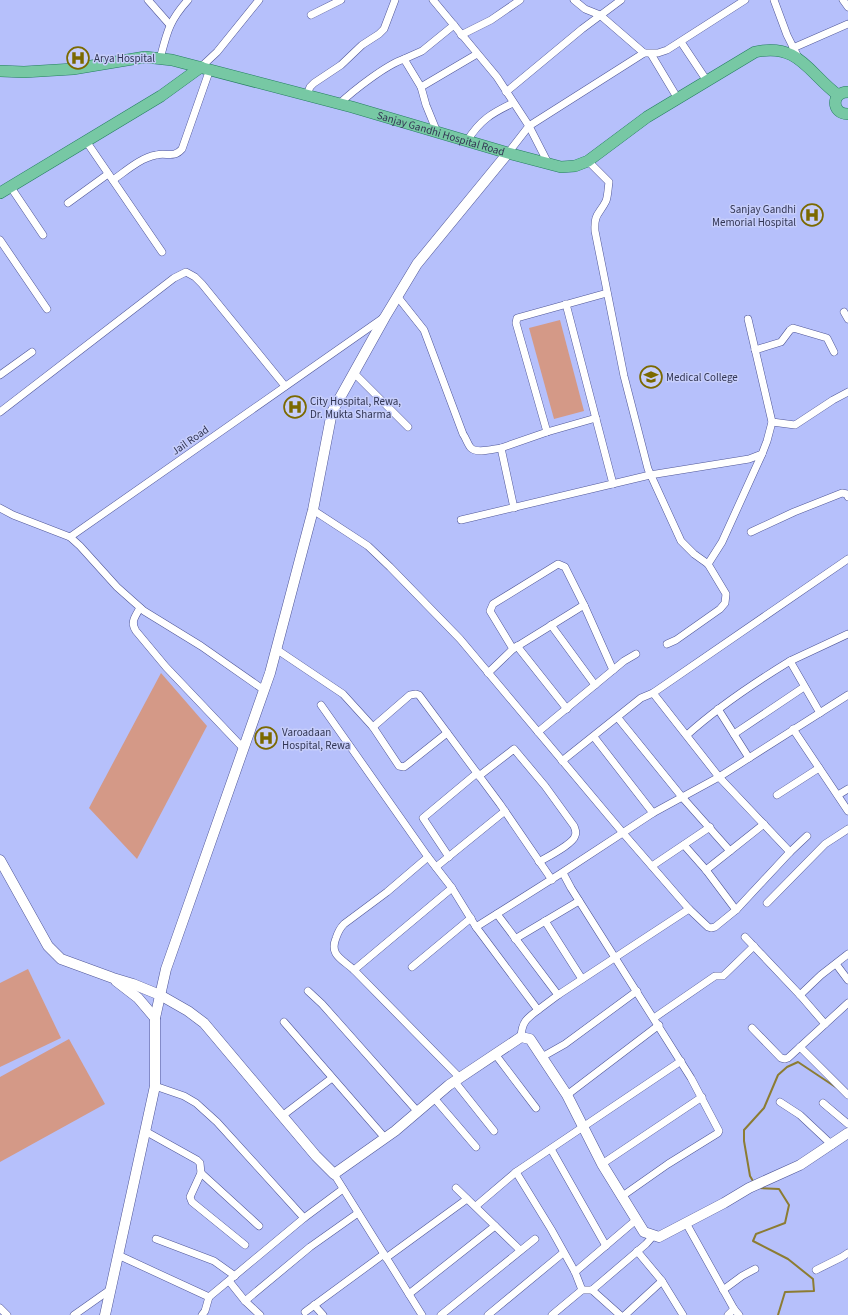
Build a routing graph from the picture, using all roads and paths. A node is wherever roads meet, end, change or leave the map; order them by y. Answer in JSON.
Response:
{"nodes":[{"id":1,"x":148,"y":0,"type":"edge"},
{"id":2,"x":188,"y":0,"type":"edge"},
{"id":3,"x":259,"y":0,"type":"edge"},
{"id":4,"x":342,"y":0,"type":"edge"},
{"id":5,"x":395,"y":0,"type":"edge"},
{"id":6,"x":433,"y":0,"type":"edge"},
{"id":7,"x":520,"y":0,"type":"edge"},
{"id":8,"x":574,"y":0,"type":"edge"},
{"id":9,"x":621,"y":0,"type":"edge"},
{"id":10,"x":745,"y":0,"type":"edge"},
{"id":11,"x":774,"y":0,"type":"edge"},
{"id":12,"x":843,"y":0,"type":"edge"},
{"id":13,"x":848,"y":7,"type":"edge"},
{"id":14,"x":311,"y":15,"type":"dead end"},
{"id":15,"x":600,"y":15,"type":"junction"},
{"id":16,"x":170,"y":24,"type":"junction"},
{"id":17,"x":848,"y":24,"type":"edge"},
{"id":18,"x":454,"y":25,"type":"junction"},
{"id":19,"x":461,"y":35,"type":"junction"},
{"id":20,"x":681,"y":42,"type":"junction"},
{"id":21,"x":794,"y":48,"type":"junction"},
{"id":22,"x":647,"y":53,"type":"junction"},
{"id":23,"x":477,"y":54,"type":"junction"},
{"id":24,"x":160,"y":59,"type":"junction"},
{"id":25,"x":404,"y":59,"type":"junction"},
{"id":26,"x":800,"y":59,"type":"junction"},
{"id":27,"x":205,"y":68,"type":"junction"},
{"id":28,"x":0,"y":71,"type":"edge"},
{"id":29,"x":707,"y":81,"type":"junction"},
{"id":30,"x":421,"y":87,"type":"junction"},
{"id":31,"x":506,"y":92,"type":"junction"},
{"id":32,"x":843,"y":94,"type":"edge"},
{"id":33,"x":307,"y":95,"type":"junction"},
{"id":34,"x":678,"y":99,"type":"junction"},
{"id":35,"x":513,"y":103,"type":"junction"},
{"id":36,"x":339,"y":104,"type":"junction"},
{"id":37,"x":848,"y":114,"type":"edge"},
{"id":38,"x":529,"y":126,"type":"junction"},
{"id":39,"x":437,"y":132,"type":"junction"},
{"id":40,"x":86,"y":141,"type":"junction"},
{"id":41,"x":467,"y":141,"type":"junction"},
{"id":42,"x":508,"y":153,"type":"junction"},
{"id":43,"x":588,"y":161,"type":"junction"},
{"id":44,"x":548,"y":163,"type":"junction"},
{"id":45,"x":108,"y":174,"type":"junction"},
{"id":46,"x":113,"y":180,"type":"junction"},
{"id":47,"x":10,"y":186,"type":"junction"},
{"id":48,"x":0,"y":192,"type":"edge"},
{"id":49,"x":68,"y":203,"type":"dead end"},
{"id":50,"x":42,"y":235,"type":"dead end"},
{"id":51,"x":0,"y":240,"type":"edge"},
{"id":52,"x":162,"y":252,"type":"dead end"},
{"id":53,"x":607,"y":293,"type":"junction"},
{"id":54,"x":397,"y":296,"type":"junction"},
{"id":55,"x":566,"y":304,"type":"junction"},
{"id":56,"x":47,"y":309,"type":"dead end"},
{"id":57,"x":844,"y":312,"type":"dead end"},
{"id":58,"x":385,"y":317,"type":"junction"},
{"id":59,"x":748,"y":319,"type":"dead end"},
{"id":60,"x":848,"y":319,"type":"edge"},
{"id":61,"x":755,"y":350,"type":"junction"},
{"id":62,"x":32,"y":352,"type":"dead end"},
{"id":63,"x":834,"y":352,"type":"dead end"},
{"id":64,"x":354,"y":373,"type":"junction"},
{"id":65,"x":0,"y":374,"type":"edge"},
{"id":66,"x":285,"y":386,"type":"junction"},
{"id":67,"x":848,"y":392,"type":"edge"},
{"id":68,"x":0,"y":412,"type":"edge"},
{"id":69,"x":596,"y":418,"type":"junction"},
{"id":70,"x":772,"y":422,"type":"junction"},
{"id":71,"x":408,"y":426,"type":"dead end"},
{"id":72,"x":547,"y":432,"type":"junction"},
{"id":73,"x":501,"y":448,"type":"junction"},
{"id":74,"x":762,"y":454,"type":"junction"},
{"id":75,"x":650,"y":475,"type":"junction"},
{"id":76,"x":613,"y":484,"type":"junction"},
{"id":77,"x":848,"y":497,"type":"edge"},
{"id":78,"x":0,"y":508,"type":"edge"},
{"id":79,"x":514,"y":508,"type":"junction"},
{"id":80,"x":313,"y":510,"type":"junction"},
{"id":81,"x":461,"y":520,"type":"dead end"},
{"id":82,"x":751,"y":532,"type":"dead end"},
{"id":83,"x":70,"y":538,"type":"junction"},
{"id":84,"x":848,"y":559,"type":"edge"},
{"id":85,"x":708,"y":564,"type":"junction"},
{"id":86,"x":584,"y":606,"type":"junction"},
{"id":87,"x":140,"y":608,"type":"junction"},
{"id":88,"x":551,"y":625,"type":"junction"},
{"id":89,"x":848,"y":634,"type":"edge"},
{"id":90,"x":667,"y":644,"type":"dead end"},
{"id":91,"x":515,"y":648,"type":"junction"},
{"id":92,"x":276,"y":649,"type":"junction"},
{"id":93,"x":636,"y":654,"type":"dead end"},
{"id":94,"x":790,"y":661,"type":"junction"},
{"id":95,"x":614,"y":670,"type":"junction"},
{"id":96,"x":488,"y":673,"type":"junction"},
{"id":97,"x":595,"y":685,"type":"junction"},
{"id":98,"x":804,"y":686,"type":"junction"},
{"id":99,"x":264,"y":690,"type":"junction"},
{"id":100,"x":653,"y":693,"type":"junction"},
{"id":101,"x":848,"y":695,"type":"edge"},
{"id":102,"x":321,"y":705,"type":"dead end"},
{"id":103,"x":567,"y":709,"type":"junction"},
{"id":104,"x":718,"y":710,"type":"junction"},
{"id":105,"x":820,"y":713,"type":"junction"},
{"id":106,"x":618,"y":718,"type":"junction"},
{"id":107,"x":373,"y":727,"type":"junction"},
{"id":108,"x":793,"y":729,"type":"junction"},
{"id":109,"x":538,"y":732,"type":"junction"},
{"id":110,"x":448,"y":733,"type":"junction"},
{"id":111,"x":734,"y":734,"type":"junction"},
{"id":112,"x":687,"y":735,"type":"junction"},
{"id":113,"x":594,"y":737,"type":"junction"},
{"id":114,"x":244,"y":748,"type":"junction"},
{"id":115,"x":749,"y":758,"type":"junction"},
{"id":116,"x":562,"y":761,"type":"junction"},
{"id":117,"x":819,"y":768,"type":"junction"},
{"id":118,"x":478,"y":774,"type":"junction"},
{"id":119,"x":719,"y":777,"type":"junction"},
{"id":120,"x":848,"y":789,"type":"edge"},
{"id":121,"x":777,"y":795,"type":"dead end"},
{"id":122,"x":838,"y":795,"type":"junction"},
{"id":123,"x":682,"y":797,"type":"junction"},
{"id":124,"x":505,"y":811,"type":"junction"},
{"id":125,"x":848,"y":811,"type":"edge"},
{"id":126,"x":653,"y":813,"type":"junction"},
{"id":127,"x":764,"y":824,"type":"junction"},
{"id":128,"x":710,"y":827,"type":"junction"},
{"id":129,"x":848,"y":829,"type":"edge"},
{"id":130,"x":623,"y":833,"type":"junction"},
{"id":131,"x":807,"y":836,"type":"dead end"},
{"id":132,"x":684,"y":845,"type":"junction"},
{"id":133,"x":730,"y":851,"type":"junction"},
{"id":134,"x":790,"y":852,"type":"junction"},
{"id":135,"x":428,"y":857,"type":"junction"},
{"id":136,"x":449,"y":857,"type":"junction"},
{"id":137,"x":0,"y":860,"type":"edge"},
{"id":138,"x":539,"y":862,"type":"junction"},
{"id":139,"x":652,"y":866,"type":"junction"},
{"id":140,"x":436,"y":867,"type":"junction"},
{"id":141,"x":706,"y":870,"type":"junction"},
{"id":142,"x":563,"y":873,"type":"junction"},
{"id":143,"x":552,"y":880,"type":"junction"},
{"id":144,"x":452,"y":888,"type":"junction"},
{"id":145,"x":579,"y":900,"type":"junction"},
{"id":146,"x":767,"y":903,"type":"dead end"},
{"id":147,"x":689,"y":909,"type":"junction"},
{"id":148,"x":736,"y":910,"type":"junction"},
{"id":149,"x":497,"y":914,"type":"junction"},
{"id":150,"x":471,"y":918,"type":"junction"},
{"id":151,"x":545,"y":921,"type":"junction"},
{"id":152,"x":476,"y":927,"type":"junction"},
{"id":153,"x":745,"y":937,"type":"dead end"},
{"id":154,"x":516,"y":939,"type":"junction"},
{"id":155,"x":754,"y":946,"type":"junction"},
{"id":156,"x":848,"y":954,"type":"edge"},
{"id":157,"x":616,"y":958,"type":"junction"},
{"id":158,"x":836,"y":964,"type":"junction"},
{"id":159,"x":412,"y":967,"type":"dead end"},
{"id":160,"x":354,"y":970,"type":"junction"},
{"id":161,"x":113,"y":978,"type":"junction"},
{"id":162,"x":582,"y":979,"type":"junction"},
{"id":163,"x":848,"y":980,"type":"edge"},
{"id":164,"x":308,"y":991,"type":"dead end"},
{"id":165,"x":637,"y":991,"type":"junction"},
{"id":166,"x":160,"y":994,"type":"junction"},
{"id":167,"x":558,"y":995,"type":"junction"},
{"id":168,"x":800,"y":995,"type":"junction"},
{"id":169,"x":848,"y":1003,"type":"edge"},
{"id":170,"x":538,"y":1010,"type":"junction"},
{"id":171,"x":155,"y":1018,"type":"junction"},
{"id":172,"x":654,"y":1018,"type":"junction"},
{"id":173,"x":284,"y":1022,"type":"dead end"},
{"id":174,"x":825,"y":1024,"type":"junction"},
{"id":175,"x":659,"y":1025,"type":"junction"},
{"id":176,"x":752,"y":1028,"type":"dead end"},
{"id":177,"x":521,"y":1037,"type":"junction"},
{"id":178,"x":800,"y":1047,"type":"junction"},
{"id":179,"x":495,"y":1054,"type":"junction"},
{"id":180,"x":542,"y":1057,"type":"junction"},
{"id":181,"x":681,"y":1061,"type":"junction"},
{"id":182,"x":332,"y":1078,"type":"junction"},
{"id":183,"x":458,"y":1080,"type":"junction"},
{"id":184,"x":155,"y":1086,"type":"junction"},
{"id":185,"x":567,"y":1095,"type":"junction"},
{"id":186,"x":848,"y":1096,"type":"edge"},
{"id":187,"x":702,"y":1097,"type":"junction"},
{"id":188,"x":434,"y":1098,"type":"junction"},
{"id":189,"x":780,"y":1102,"type":"dead end"},
{"id":190,"x":823,"y":1103,"type":"dead end"},
{"id":191,"x":536,"y":1108,"type":"dead end"},
{"id":192,"x":418,"y":1112,"type":"junction"},
{"id":193,"x":282,"y":1116,"type":"junction"},
{"id":194,"x":848,"y":1124,"type":"edge"},
{"id":195,"x":583,"y":1128,"type":"junction"},
{"id":196,"x":145,"y":1131,"type":"junction"},
{"id":197,"x":494,"y":1131,"type":"dead end"},
{"id":198,"x":848,"y":1133,"type":"edge"},
{"id":199,"x":385,"y":1138,"type":"junction"},
{"id":200,"x":832,"y":1145,"type":"junction"},
{"id":201,"x":476,"y":1147,"type":"dead end"},
{"id":202,"x":551,"y":1149,"type":"junction"},
{"id":203,"x":602,"y":1164,"type":"junction"},
{"id":204,"x":516,"y":1172,"type":"junction"},
{"id":205,"x":201,"y":1173,"type":"junction"},
{"id":206,"x":334,"y":1174,"type":"junction"},
{"id":207,"x":456,"y":1188,"type":"dead end"},
{"id":208,"x":343,"y":1189,"type":"junction"},
{"id":209,"x":621,"y":1197,"type":"junction"},
{"id":210,"x":467,"y":1199,"type":"junction"},
{"id":211,"x":476,"y":1206,"type":"junction"},
{"id":212,"x":358,"y":1213,"type":"junction"},
{"id":213,"x":304,"y":1218,"type":"junction"},
{"id":214,"x":636,"y":1220,"type":"junction"},
{"id":215,"x":686,"y":1223,"type":"junction"},
{"id":216,"x":259,"y":1226,"type":"dead end"},
{"id":217,"x":495,"y":1226,"type":"junction"},
{"id":218,"x":652,"y":1236,"type":"junction"},
{"id":219,"x":156,"y":1239,"type":"dead end"},
{"id":220,"x":535,"y":1239,"type":"dead end"},
{"id":221,"x":245,"y":1245,"type":"dead end"},
{"id":222,"x":606,"y":1246,"type":"junction"},
{"id":223,"x":520,"y":1250,"type":"junction"},
{"id":224,"x":637,"y":1251,"type":"junction"},
{"id":225,"x":563,"y":1253,"type":"junction"},
{"id":226,"x":848,"y":1253,"type":"edge"},
{"id":227,"x":118,"y":1255,"type":"junction"},
{"id":228,"x":385,"y":1256,"type":"junction"},
{"id":229,"x":755,"y":1269,"type":"dead end"},
{"id":230,"x":816,"y":1270,"type":"dead end"},
{"id":231,"x":575,"y":1272,"type":"junction"},
{"id":232,"x":232,"y":1279,"type":"junction"},
{"id":233,"x":662,"y":1281,"type":"junction"},
{"id":234,"x":111,"y":1289,"type":"junction"},
{"id":235,"x":582,"y":1290,"type":"junction"},
{"id":236,"x":592,"y":1290,"type":"junction"},
{"id":237,"x":723,"y":1290,"type":"junction"},
{"id":238,"x":409,"y":1294,"type":"junction"},
{"id":239,"x":209,"y":1297,"type":"junction"},
{"id":240,"x":245,"y":1301,"type":"junction"},
{"id":241,"x":314,"y":1305,"type":"junction"},
{"id":242,"x":0,"y":1308,"type":"edge"},
{"id":243,"x":305,"y":1312,"type":"dead end"},
{"id":244,"x":736,"y":1312,"type":"edge"},
{"id":245,"x":205,"y":1314,"type":"edge"},
{"id":246,"x":7,"y":1315,"type":"edge"},
{"id":247,"x":74,"y":1315,"type":"edge"},
{"id":248,"x":105,"y":1315,"type":"edge"},
{"id":249,"x":260,"y":1315,"type":"edge"},
{"id":250,"x":323,"y":1315,"type":"edge"},
{"id":251,"x":422,"y":1315,"type":"edge"},
{"id":252,"x":441,"y":1315,"type":"edge"},
{"id":253,"x":488,"y":1315,"type":"edge"},
{"id":254,"x":552,"y":1315,"type":"edge"},
{"id":255,"x":620,"y":1315,"type":"edge"},
{"id":256,"x":624,"y":1315,"type":"edge"},
{"id":257,"x":683,"y":1315,"type":"edge"},
{"id":258,"x":728,"y":1315,"type":"edge"}],
"edges":[{"from":1,"to":16,"type":"street"},
{"from":2,"to":16,"type":"street"},
{"from":3,"to":27,"type":"street"},
{"from":4,"to":14,"type":"street"},
{"from":5,"to":33,"type":"street"},
{"from":6,"to":18,"type":"street"},
{"from":7,"to":19,"type":"street"},
{"from":8,"to":15,"type":"street"},
{"from":9,"to":15,"type":"street"},
{"from":10,"to":20,"type":"street"},
{"from":11,"to":21,"type":"street"},
{"from":12,"to":13,"type":"street"},
{"from":15,"to":22,"type":"street"},
{"from":15,"to":31,"type":"street"},
{"from":16,"to":24,"type":"street"},
{"from":17,"to":21,"type":"street"},
{"from":18,"to":19,"type":"street"},
{"from":18,"to":25,"type":"street"},
{"from":19,"to":23,"type":"street"},
{"from":20,"to":22,"type":"street"},
{"from":20,"to":29,"type":"street"},
{"from":21,"to":26,"type":"street"},
{"from":22,"to":34,"type":"street"},
{"from":22,"to":38,"type":"street"},
{"from":23,"to":30,"type":"street"},
{"from":23,"to":31,"type":"street"},
{"from":24,"to":27,"type":"main road","name":"Sanjay Gandhi Hospital Road"},
{"from":24,"to":28,"type":"main road","name":"Sanjay Gandhi Hospital Road"},
{"from":25,"to":30,"type":"street"},
{"from":25,"to":36,"type":"street"},
{"from":26,"to":29,"type":"main road","name":"Sanjay Gandhi Hospital Road"},
{"from":26,"to":32,"type":"main road","name":"Sanjay Gandhi Hospital Road"},
{"from":27,"to":33,"type":"main road","name":"Sanjay Gandhi Hospital Road"},
{"from":27,"to":40,"type":"main road"},
{"from":27,"to":46,"type":"street"},
{"from":29,"to":34,"type":"main road","name":"Sanjay Gandhi Hospital Road"},
{"from":30,"to":39,"type":"street"},
{"from":31,"to":35,"type":"street"},
{"from":32,"to":37,"type":"main road"},
{"from":33,"to":36,"type":"main road","name":"Sanjay Gandhi Hospital Road"},
{"from":34,"to":43,"type":"main road","name":"Sanjay Gandhi Hospital Road"},
{"from":35,"to":38,"type":"street"},
{"from":35,"to":41,"type":"street"},
{"from":36,"to":39,"type":"main road","name":"Sanjay Gandhi Hospital Road"},
{"from":38,"to":42,"type":"street"},
{"from":38,"to":44,"type":"street"},
{"from":39,"to":41,"type":"main road","name":"Sanjay Gandhi Hospital Road"},
{"from":40,"to":45,"type":"street"},
{"from":40,"to":47,"type":"main road"},
{"from":41,"to":42,"type":"main road","name":"Sanjay Gandhi Hospital Road"},
{"from":42,"to":44,"type":"main road","name":"Sanjay Gandhi Hospital Road"},
{"from":42,"to":54,"type":"main road"},
{"from":43,"to":44,"type":"main road","name":"Sanjay Gandhi Hospital Road"},
{"from":43,"to":53,"type":"street"},
{"from":45,"to":46,"type":"street"},
{"from":45,"to":49,"type":"street"},
{"from":46,"to":52,"type":"street"},
{"from":47,"to":48,"type":"main road"},
{"from":47,"to":50,"type":"street"},
{"from":51,"to":56,"type":"street"},
{"from":53,"to":55,"type":"street"},
{"from":53,"to":75,"type":"street"},
{"from":54,"to":58,"type":"main road"},
{"from":54,"to":73,"type":"street"},
{"from":55,"to":69,"type":"street"},
{"from":55,"to":72,"type":"street"},
{"from":57,"to":60,"type":"street"},
{"from":58,"to":64,"type":"main road"},
{"from":58,"to":66,"type":"street","name":"Jail Road"},
{"from":59,"to":61,"type":"street"},
{"from":61,"to":63,"type":"street"},
{"from":61,"to":70,"type":"street"},
{"from":62,"to":65,"type":"street"},
{"from":64,"to":71,"type":"street"},
{"from":64,"to":80,"type":"main road"},
{"from":66,"to":68,"type":"street"},
{"from":66,"to":83,"type":"street","name":"Jail Road"},
{"from":67,"to":70,"type":"street"},
{"from":69,"to":72,"type":"street"},
{"from":69,"to":76,"type":"street"},
{"from":70,"to":74,"type":"street"},
{"from":72,"to":73,"type":"street"},
{"from":73,"to":79,"type":"street"},
{"from":74,"to":75,"type":"street"},
{"from":74,"to":85,"type":"street"},
{"from":75,"to":76,"type":"street"},
{"from":75,"to":85,"type":"street"},
{"from":76,"to":79,"type":"street"},
{"from":77,"to":82,"type":"street"},
{"from":78,"to":83,"type":"street"},
{"from":79,"to":81,"type":"street"},
{"from":80,"to":92,"type":"main road"},
{"from":80,"to":96,"type":"street"},
{"from":83,"to":87,"type":"street"},
{"from":84,"to":100,"type":"street"},
{"from":85,"to":90,"type":"street"},
{"from":86,"to":88,"type":"street"},
{"from":86,"to":91,"type":"street"},
{"from":86,"to":95,"type":"street"},
{"from":87,"to":99,"type":"street"},
{"from":87,"to":114,"type":"street"},
{"from":88,"to":91,"type":"street"},
{"from":88,"to":97,"type":"street"},
{"from":89,"to":94,"type":"street"},
{"from":91,"to":96,"type":"street"},
{"from":91,"to":103,"type":"street"},
{"from":92,"to":99,"type":"main road"},
{"from":92,"to":107,"type":"street"},
{"from":93,"to":95,"type":"street"},
{"from":94,"to":98,"type":"street"},
{"from":94,"to":104,"type":"street"},
{"from":95,"to":97,"type":"street"},
{"from":96,"to":109,"type":"street"},
{"from":97,"to":103,"type":"street"},
{"from":98,"to":105,"type":"street"},
{"from":98,"to":111,"type":"street"},
{"from":99,"to":114,"type":"main road"},
{"from":100,"to":106,"type":"street"},
{"from":100,"to":112,"type":"street"},
{"from":101,"to":105,"type":"street"},
{"from":102,"to":135,"type":"street"},
{"from":103,"to":109,"type":"street"},
{"from":104,"to":111,"type":"street"},
{"from":104,"to":112,"type":"street"},
{"from":105,"to":108,"type":"street"},
{"from":106,"to":113,"type":"street"},
{"from":106,"to":123,"type":"street"},
{"from":107,"to":110,"type":"street"},
{"from":107,"to":110,"type":"street"},
{"from":108,"to":115,"type":"street"},
{"from":108,"to":117,"type":"street"},
{"from":109,"to":116,"type":"street"},
{"from":110,"to":118,"type":"street"},
{"from":111,"to":115,"type":"street"},
{"from":112,"to":119,"type":"street"},
{"from":113,"to":116,"type":"street"},
{"from":113,"to":126,"type":"street"},
{"from":114,"to":166,"type":"main road"},
{"from":115,"to":119,"type":"street"},
{"from":116,"to":130,"type":"street"},
{"from":117,"to":121,"type":"street"},
{"from":117,"to":122,"type":"street"},
{"from":118,"to":124,"type":"street"},
{"from":118,"to":136,"type":"street"},
{"from":118,"to":138,"type":"street"},
{"from":119,"to":123,"type":"street"},
{"from":119,"to":127,"type":"street"},
{"from":120,"to":122,"type":"street"},
{"from":122,"to":125,"type":"street"},
{"from":123,"to":126,"type":"street"},
{"from":123,"to":128,"type":"street"},
{"from":124,"to":136,"type":"street"},
{"from":124,"to":138,"type":"street"},
{"from":126,"to":130,"type":"street"},
{"from":127,"to":133,"type":"street"},
{"from":127,"to":134,"type":"street"},
{"from":128,"to":132,"type":"street"},
{"from":128,"to":133,"type":"street"},
{"from":129,"to":146,"type":"street"},
{"from":130,"to":139,"type":"street"},
{"from":130,"to":142,"type":"street"},
{"from":131,"to":134,"type":"street"},
{"from":132,"to":139,"type":"street"},
{"from":132,"to":141,"type":"street"},
{"from":133,"to":141,"type":"street"},
{"from":134,"to":148,"type":"street"},
{"from":135,"to":140,"type":"street"},
{"from":135,"to":160,"type":"street"},
{"from":136,"to":140,"type":"street"},
{"from":137,"to":161,"type":"main road"},
{"from":138,"to":143,"type":"street"},
{"from":139,"to":147,"type":"street"},
{"from":140,"to":144,"type":"street"},
{"from":141,"to":148,"type":"street"},
{"from":142,"to":143,"type":"street"},
{"from":142,"to":145,"type":"street"},
{"from":143,"to":149,"type":"street"},
{"from":144,"to":150,"type":"street"},
{"from":144,"to":160,"type":"street"},
{"from":145,"to":151,"type":"street"},
{"from":145,"to":157,"type":"street"},
{"from":147,"to":148,"type":"street"},
{"from":147,"to":157,"type":"street"},
{"from":149,"to":152,"type":"street"},
{"from":149,"to":154,"type":"street"},
{"from":150,"to":152,"type":"street"},
{"from":150,"to":159,"type":"street"},
{"from":151,"to":154,"type":"street"},
{"from":151,"to":162,"type":"street"},
{"from":152,"to":170,"type":"street"},
{"from":153,"to":155,"type":"street"},
{"from":154,"to":167,"type":"street"},
{"from":155,"to":168,"type":"street"},
{"from":155,"to":172,"type":"street"},
{"from":156,"to":158,"type":"street"},
{"from":157,"to":162,"type":"street"},
{"from":157,"to":165,"type":"street"},
{"from":158,"to":163,"type":"street"},
{"from":158,"to":168,"type":"street"},
{"from":160,"to":183,"type":"street"},
{"from":161,"to":166,"type":"main road"},
{"from":161,"to":171,"type":"main road"},
{"from":162,"to":167,"type":"street"},
{"from":164,"to":192,"type":"street"},
{"from":165,"to":172,"type":"street"},
{"from":165,"to":180,"type":"street"},
{"from":166,"to":171,"type":"main road"},
{"from":166,"to":193,"type":"main road"},
{"from":167,"to":170,"type":"street"},
{"from":168,"to":174,"type":"street"},
{"from":169,"to":174,"type":"street"},
{"from":170,"to":177,"type":"street"},
{"from":171,"to":184,"type":"main road"},
{"from":172,"to":175,"type":"street"},
{"from":173,"to":182,"type":"street"},
{"from":174,"to":178,"type":"street"},
{"from":175,"to":181,"type":"street"},
{"from":175,"to":185,"type":"street"},
{"from":176,"to":178,"type":"street"},
{"from":177,"to":179,"type":"main road"},
{"from":177,"to":180,"type":"main road"},
{"from":178,"to":186,"type":"street"},
{"from":179,"to":183,"type":"main road"},
{"from":179,"to":191,"type":"street"},
{"from":180,"to":185,"type":"main road"},
{"from":181,"to":187,"type":"street"},
{"from":181,"to":195,"type":"street"},
{"from":182,"to":193,"type":"street"},
{"from":182,"to":199,"type":"street"},
{"from":183,"to":188,"type":"main road"},
{"from":183,"to":197,"type":"street"},
{"from":184,"to":196,"type":"main road"},
{"from":184,"to":213,"type":"street"},
{"from":185,"to":195,"type":"main road"},
{"from":187,"to":203,"type":"street"},
{"from":187,"to":209,"type":"street"},
{"from":188,"to":192,"type":"main road"},
{"from":188,"to":201,"type":"street"},
{"from":189,"to":200,"type":"street"},
{"from":190,"to":194,"type":"street"},
{"from":192,"to":199,"type":"main road"},
{"from":193,"to":206,"type":"main road"},
{"from":195,"to":202,"type":"street"},
{"from":195,"to":203,"type":"main road"},
{"from":196,"to":205,"type":"street"},
{"from":196,"to":227,"type":"main road"},
{"from":198,"to":200,"type":"main road"},
{"from":199,"to":206,"type":"main road"},
{"from":200,"to":215,"type":"main road"},
{"from":202,"to":204,"type":"street"},
{"from":202,"to":222,"type":"street"},
{"from":203,"to":209,"type":"main road"},
{"from":204,"to":211,"type":"street"},
{"from":204,"to":225,"type":"street"},
{"from":205,"to":216,"type":"street"},
{"from":205,"to":221,"type":"street"},
{"from":206,"to":208,"type":"street"},
{"from":207,"to":210,"type":"street"},
{"from":208,"to":212,"type":"street"},
{"from":208,"to":213,"type":"street"},
{"from":209,"to":214,"type":"main road"},
{"from":210,"to":211,"type":"street"},
{"from":210,"to":228,"type":"street"},
{"from":211,"to":217,"type":"street"},
{"from":212,"to":228,"type":"street"},
{"from":212,"to":240,"type":"street"},
{"from":213,"to":232,"type":"street"},
{"from":214,"to":218,"type":"main road"},
{"from":214,"to":222,"type":"street"},
{"from":215,"to":218,"type":"main road"},
{"from":215,"to":237,"type":"street"},
{"from":217,"to":223,"type":"street"},
{"from":217,"to":238,"type":"street"},
{"from":218,"to":224,"type":"street"},
{"from":219,"to":232,"type":"street"},
{"from":220,"to":223,"type":"street"},
{"from":222,"to":231,"type":"street"},
{"from":223,"to":252,"type":"street"},
{"from":224,"to":233,"type":"street"},
{"from":224,"to":236,"type":"street"},
{"from":225,"to":231,"type":"street"},
{"from":225,"to":253,"type":"street"},
{"from":226,"to":230,"type":"street"},
{"from":227,"to":234,"type":"main road"},
{"from":227,"to":239,"type":"street"},
{"from":228,"to":238,"type":"street"},
{"from":228,"to":241,"type":"street"},
{"from":229,"to":237,"type":"street"},
{"from":231,"to":235,"type":"street"},
{"from":232,"to":239,"type":"street"},
{"from":232,"to":240,"type":"street"},
{"from":233,"to":256,"type":"street"},
{"from":233,"to":257,"type":"street"},
{"from":234,"to":247,"type":"street"},
{"from":234,"to":248,"type":"main road"},
{"from":235,"to":236,"type":"street"},
{"from":235,"to":254,"type":"street"},
{"from":236,"to":255,"type":"street"},
{"from":237,"to":244,"type":"street"},
{"from":238,"to":251,"type":"street"},
{"from":239,"to":245,"type":"street"},
{"from":240,"to":249,"type":"street"},
{"from":241,"to":243,"type":"street"},
{"from":241,"to":250,"type":"street"},
{"from":242,"to":246,"type":"street"},
{"from":244,"to":258,"type":"street"}]}
